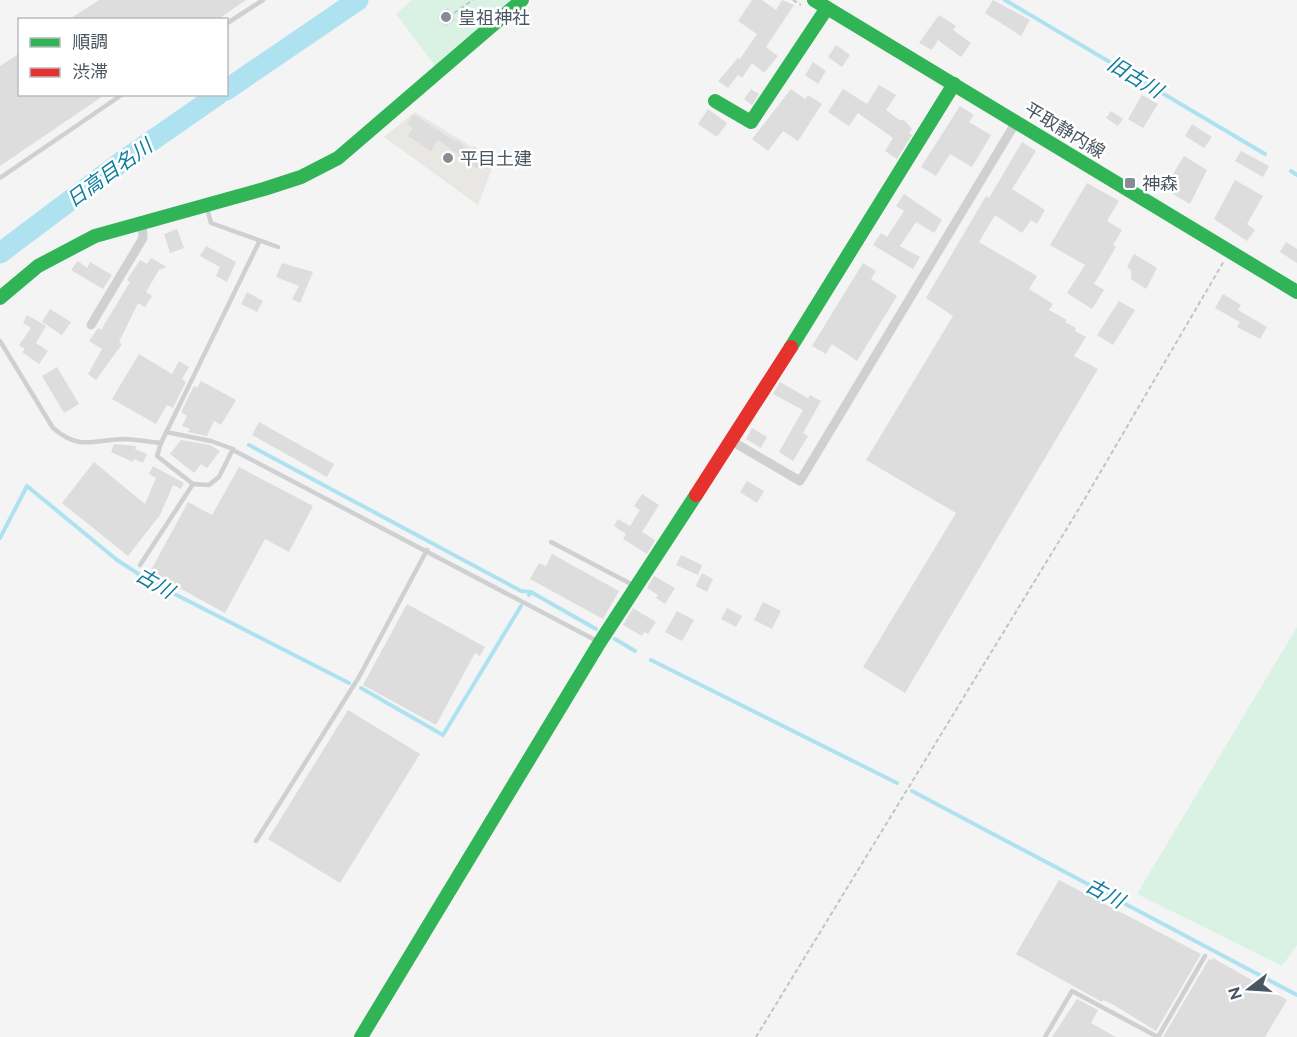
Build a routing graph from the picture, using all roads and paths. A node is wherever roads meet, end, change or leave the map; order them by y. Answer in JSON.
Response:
{"nodes":[{"id":1,"x":263,"y":0,"type":"edge"},
{"id":2,"x":473,"y":0,"type":"edge"},
{"id":3,"x":522,"y":0,"type":"edge"},
{"id":4,"x":814,"y":0,"type":"edge"},
{"id":5,"x":828,"y":8,"type":"junction"},
{"id":6,"x":454,"y":13,"type":"dead end"},
{"id":7,"x":228,"y":23,"type":"edge"},
{"id":8,"x":954,"y":84,"type":"junction"},
{"id":9,"x":120,"y":96,"type":"edge"},
{"id":10,"x":716,"y":100,"type":"dead end"},
{"id":11,"x":1016,"y":122,"type":"junction"},
{"id":12,"x":0,"y":177,"type":"edge"},
{"id":13,"x":207,"y":205,"type":"junction"},
{"id":14,"x":142,"y":223,"type":"junction"},
{"id":15,"x":259,"y":242,"type":"junction"},
{"id":16,"x":278,"y":246,"type":"dead end"},
{"id":17,"x":1229,"y":251,"type":"junction"},
{"id":18,"x":1297,"y":292,"type":"edge"},
{"id":19,"x":0,"y":298,"type":"edge"},
{"id":20,"x":91,"y":325,"type":"dead end"},
{"id":21,"x":0,"y":341,"type":"edge"},
{"id":22,"x":166,"y":432,"type":"junction"},
{"id":23,"x":730,"y":440,"type":"junction"},
{"id":24,"x":161,"y":443,"type":"junction"},
{"id":25,"x":233,"y":450,"type":"junction"},
{"id":26,"x":193,"y":484,"type":"junction"},
{"id":27,"x":551,"y":542,"type":"dead end"},
{"id":28,"x":427,"y":550,"type":"junction"},
{"id":29,"x":140,"y":566,"type":"dead end"},
{"id":30,"x":636,"y":586,"type":"junction"},
{"id":31,"x":600,"y":642,"type":"junction"},
{"id":32,"x":256,"y":841,"type":"dead end"},
{"id":33,"x":1205,"y":957,"type":"dead end"},
{"id":34,"x":361,"y":1037,"type":"edge"},
{"id":35,"x":756,"y":1037,"type":"edge"},
{"id":36,"x":1045,"y":1037,"type":"edge"},
{"id":37,"x":1158,"y":1037,"type":"edge"}],
"edges":[{"from":1,"to":7,"type":"lane"},
{"from":2,"to":6,"type":"path"},
{"from":3,"to":13,"type":"street"},
{"from":4,"to":5,"type":"street","name":"平取静内線"},
{"from":5,"to":8,"type":"street","name":"平取静内線"},
{"from":5,"to":10,"type":"street"},
{"from":8,"to":11,"type":"street","name":"平取静内線"},
{"from":8,"to":23,"type":"street"},
{"from":9,"to":12,"type":"lane"},
{"from":11,"to":17,"type":"street","name":"平取静内線"},
{"from":11,"to":23,"type":"street"},
{"from":13,"to":14,"type":"street"},
{"from":13,"to":15,"type":"lane"},
{"from":14,"to":19,"type":"street"},
{"from":14,"to":20,"type":"street"},
{"from":15,"to":16,"type":"lane"},
{"from":15,"to":22,"type":"lane"},
{"from":17,"to":18,"type":"street","name":"平取静内線"},
{"from":17,"to":35,"type":"path"},
{"from":21,"to":24,"type":"lane"},
{"from":22,"to":24,"type":"lane"},
{"from":22,"to":25,"type":"lane"},
{"from":23,"to":30,"type":"street"},
{"from":24,"to":26,"type":"lane"},
{"from":25,"to":26,"type":"lane"},
{"from":25,"to":28,"type":"lane"},
{"from":26,"to":29,"type":"lane"},
{"from":27,"to":30,"type":"lane"},
{"from":28,"to":31,"type":"lane"},
{"from":28,"to":32,"type":"lane"},
{"from":30,"to":31,"type":"street"},
{"from":31,"to":34,"type":"street"},
{"from":33,"to":37,"type":"lane"},
{"from":36,"to":37,"type":"lane"}]}
